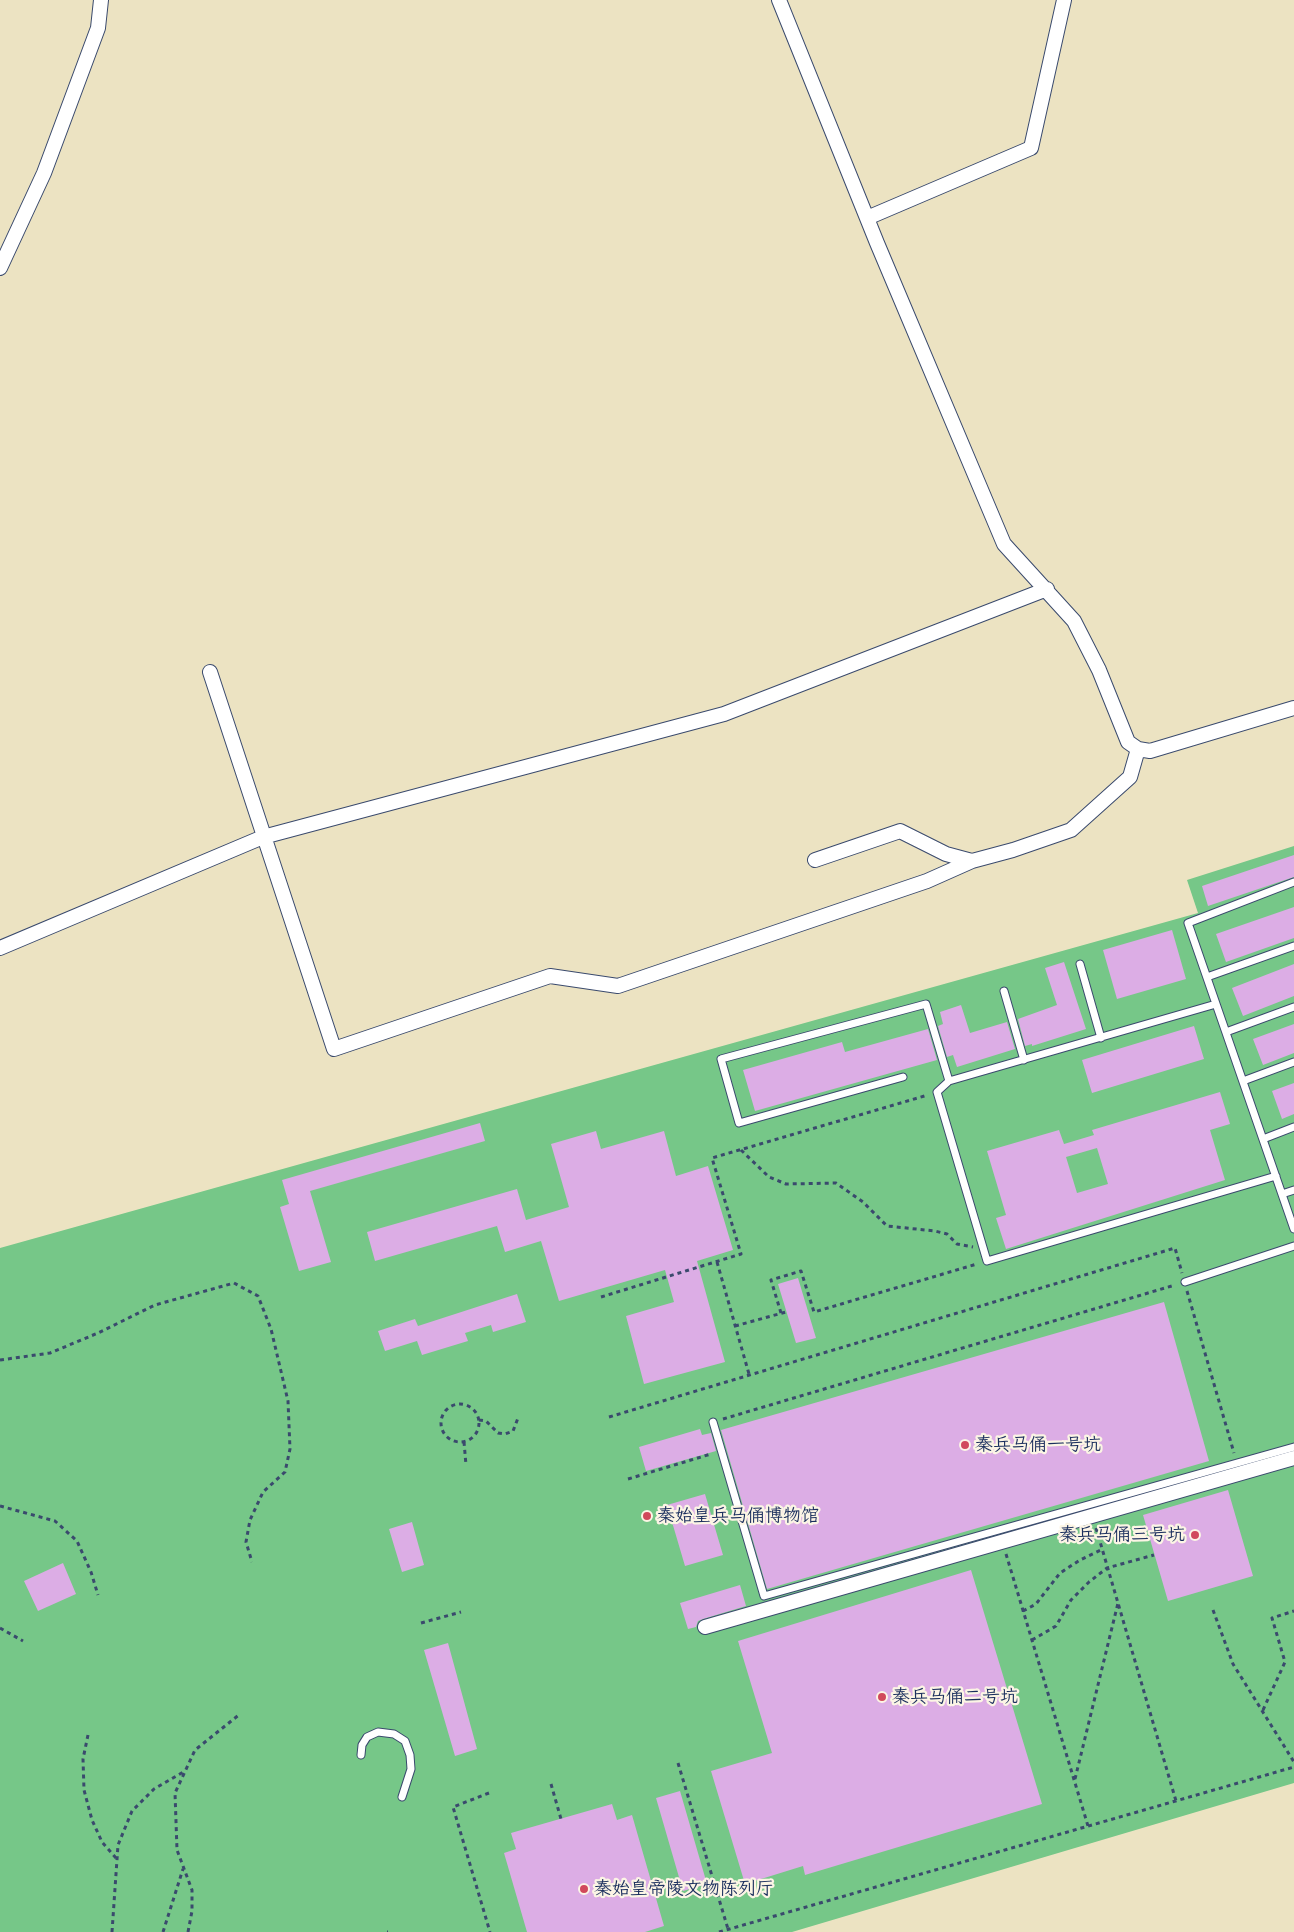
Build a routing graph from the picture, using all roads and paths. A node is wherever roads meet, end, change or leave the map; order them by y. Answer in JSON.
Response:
{"nodes":[{"id":1,"x":101,"y":0,"type":"edge"},
{"id":2,"x":779,"y":0,"type":"edge"},
{"id":3,"x":1064,"y":0,"type":"edge"},
{"id":4,"x":867,"y":218,"type":"junction"},
{"id":5,"x":0,"y":268,"type":"edge"},
{"id":6,"x":1047,"y":589,"type":"junction"},
{"id":7,"x":210,"y":672,"type":"dead end"},
{"id":8,"x":1294,"y":708,"type":"edge"},
{"id":9,"x":1138,"y":749,"type":"junction"},
{"id":10,"x":263,"y":837,"type":"junction"},
{"id":11,"x":816,"y":860,"type":"dead end"},
{"id":12,"x":972,"y":860,"type":"junction"},
{"id":13,"x":1294,"y":882,"type":"edge"},
{"id":14,"x":1294,"y":946,"type":"edge"},
{"id":15,"x":0,"y":948,"type":"edge"},
{"id":16,"x":1080,"y":964,"type":"dead end"},
{"id":17,"x":1207,"y":977,"type":"junction"},
{"id":18,"x":1004,"y":991,"type":"dead end"},
{"id":19,"x":1216,"y":1004,"type":"junction"},
{"id":20,"x":1294,"y":1007,"type":"edge"},
{"id":21,"x":1226,"y":1032,"type":"junction"},
{"id":22,"x":1101,"y":1038,"type":"junction"},
{"id":23,"x":1024,"y":1060,"type":"junction"},
{"id":24,"x":1294,"y":1062,"type":"edge"},
{"id":25,"x":902,"y":1077,"type":"dead end"},
{"id":26,"x":1243,"y":1081,"type":"junction"},
{"id":27,"x":949,"y":1082,"type":"junction"},
{"id":28,"x":937,"y":1092,"type":"junction"},
{"id":29,"x":1294,"y":1127,"type":"edge"},
{"id":30,"x":1263,"y":1139,"type":"junction"},
{"id":31,"x":740,"y":1150,"type":"junction"},
{"id":32,"x":1276,"y":1176,"type":"junction"},
{"id":33,"x":1294,"y":1190,"type":"edge"},
{"id":34,"x":1282,"y":1194,"type":"junction"},
{"id":35,"x":1294,"y":1229,"type":"edge"},
{"id":36,"x":1294,"y":1246,"type":"edge"},
{"id":37,"x":984,"y":1249,"type":"junction"},
{"id":38,"x":987,"y":1261,"type":"junction"},
{"id":39,"x":717,"y":1262,"type":"junction"},
{"id":40,"x":1185,"y":1282,"type":"junction"},
{"id":41,"x":601,"y":1297,"type":"dead end"},
{"id":42,"x":786,"y":1312,"type":"dead end"},
{"id":43,"x":781,"y":1313,"type":"junction"},
{"id":44,"x":735,"y":1326,"type":"junction"},
{"id":45,"x":0,"y":1360,"type":"edge"},
{"id":46,"x":750,"y":1375,"type":"junction"},
{"id":47,"x":609,"y":1417,"type":"dead end"},
{"id":48,"x":518,"y":1418,"type":"dead end"},
{"id":49,"x":479,"y":1420,"type":"junction"},
{"id":50,"x":712,"y":1422,"type":"joint"},
{"id":51,"x":464,"y":1442,"type":"junction"},
{"id":52,"x":1294,"y":1447,"type":"edge"},
{"id":53,"x":721,"y":1451,"type":"junction"},
{"id":54,"x":1294,"y":1458,"type":"edge"},
{"id":55,"x":1237,"y":1463,"type":"junction"},
{"id":56,"x":466,"y":1465,"type":"dead end"},
{"id":57,"x":628,"y":1479,"type":"dead end"},
{"id":58,"x":0,"y":1506,"type":"edge"},
{"id":59,"x":1093,"y":1516,"type":"junction"},
{"id":60,"x":1002,"y":1542,"type":"junction"},
{"id":61,"x":1103,"y":1549,"type":"junction"},
{"id":62,"x":1154,"y":1555,"type":"dead end"},
{"id":63,"x":252,"y":1562,"type":"dead end"},
{"id":64,"x":1107,"y":1568,"type":"junction"},
{"id":65,"x":98,"y":1595,"type":"dead end"},
{"id":66,"x":1118,"y":1603,"type":"junction"},
{"id":67,"x":1213,"y":1610,"type":"dead end"},
{"id":68,"x":1294,"y":1611,"type":"edge"},
{"id":69,"x":461,"y":1612,"type":"dead end"},
{"id":70,"x":1023,"y":1612,"type":"junction"},
{"id":71,"x":422,"y":1624,"type":"dead end"},
{"id":72,"x":705,"y":1627,"type":"dead end"},
{"id":73,"x":0,"y":1628,"type":"edge"},
{"id":74,"x":1032,"y":1640,"type":"junction"},
{"id":75,"x":23,"y":1641,"type":"dead end"},
{"id":76,"x":1262,"y":1710,"type":"junction"},
{"id":77,"x":240,"y":1714,"type":"dead end"},
{"id":78,"x":88,"y":1735,"type":"dead end"},
{"id":79,"x":361,"y":1755,"type":"dead end"},
{"id":80,"x":1294,"y":1762,"type":"edge"},
{"id":81,"x":678,"y":1763,"type":"dead end"},
{"id":82,"x":1294,"y":1767,"type":"edge"},
{"id":83,"x":185,"y":1771,"type":"junction"},
{"id":84,"x":1074,"y":1780,"type":"junction"},
{"id":85,"x":551,"y":1784,"type":"dead end"},
{"id":86,"x":489,"y":1792,"type":"dead end"},
{"id":87,"x":402,"y":1797,"type":"dead end"},
{"id":88,"x":1176,"y":1801,"type":"junction"},
{"id":89,"x":561,"y":1819,"type":"dead end"},
{"id":90,"x":1088,"y":1826,"type":"junction"},
{"id":91,"x":116,"y":1858,"type":"junction"},
{"id":92,"x":183,"y":1868,"type":"junction"},
{"id":93,"x":728,"y":1929,"type":"junction"},
{"id":94,"x":112,"y":1932,"type":"edge"},
{"id":95,"x":163,"y":1932,"type":"edge"},
{"id":96,"x":188,"y":1932,"type":"edge"},
{"id":97,"x":490,"y":1932,"type":"edge"},
{"id":98,"x":719,"y":1932,"type":"edge"}],
"edges":[{"from":1,"to":5,"type":"street"},
{"from":2,"to":4,"type":"street"},
{"from":3,"to":4,"type":"street"},
{"from":4,"to":6,"type":"street"},
{"from":6,"to":9,"type":"street"},
{"from":6,"to":10,"type":"street"},
{"from":7,"to":10,"type":"street"},
{"from":8,"to":9,"type":"street"},
{"from":9,"to":12,"type":"street"},
{"from":10,"to":12,"type":"street"},
{"from":10,"to":15,"type":"street"},
{"from":11,"to":12,"type":"street"},
{"from":13,"to":17,"type":"lane"},
{"from":14,"to":17,"type":"lane"},
{"from":16,"to":22,"type":"lane"},
{"from":17,"to":19,"type":"lane"},
{"from":18,"to":23,"type":"lane"},
{"from":19,"to":21,"type":"lane"},
{"from":19,"to":22,"type":"lane"},
{"from":20,"to":21,"type":"lane"},
{"from":21,"to":26,"type":"lane"},
{"from":22,"to":23,"type":"lane"},
{"from":23,"to":27,"type":"lane"},
{"from":24,"to":26,"type":"lane"},
{"from":25,"to":27,"type":"lane"},
{"from":26,"to":30,"type":"lane"},
{"from":27,"to":28,"type":"lane"},
{"from":28,"to":31,"type":"path"},
{"from":28,"to":37,"type":"lane"},
{"from":29,"to":30,"type":"lane"},
{"from":30,"to":32,"type":"lane"},
{"from":31,"to":37,"type":"path"},
{"from":31,"to":39,"type":"path"},
{"from":32,"to":34,"type":"lane"},
{"from":32,"to":38,"type":"lane"},
{"from":33,"to":34,"type":"lane"},
{"from":34,"to":35,"type":"lane"},
{"from":36,"to":40,"type":"lane"},
{"from":37,"to":38,"type":"lane"},
{"from":38,"to":43,"type":"path"},
{"from":39,"to":41,"type":"path"},
{"from":39,"to":44,"type":"path"},
{"from":40,"to":46,"type":"path"},
{"from":40,"to":50,"type":"path"},
{"from":40,"to":55,"type":"path"},
{"from":42,"to":43,"type":"path"},
{"from":43,"to":44,"type":"path"},
{"from":44,"to":46,"type":"path"},
{"from":45,"to":63,"type":"path"},
{"from":46,"to":47,"type":"path"},
{"from":48,"to":49,"type":"path"},
{"from":49,"to":51,"type":"path"},
{"from":49,"to":51,"type":"path"},
{"from":50,"to":53,"type":"lane"},
{"from":51,"to":56,"type":"path"},
{"from":52,"to":55,"type":"lane"},
{"from":53,"to":55,"type":"lane"},
{"from":53,"to":57,"type":"path"},
{"from":54,"to":59,"type":"street"},
{"from":58,"to":65,"type":"path"},
{"from":59,"to":60,"type":"street"},
{"from":59,"to":61,"type":"path"},
{"from":60,"to":70,"type":"path"},
{"from":60,"to":72,"type":"street"},
{"from":61,"to":64,"type":"path"},
{"from":61,"to":70,"type":"path"},
{"from":62,"to":64,"type":"path"},
{"from":64,"to":66,"type":"path"},
{"from":64,"to":74,"type":"path"},
{"from":66,"to":84,"type":"path"},
{"from":66,"to":88,"type":"path"},
{"from":67,"to":76,"type":"path"},
{"from":68,"to":76,"type":"path"},
{"from":69,"to":71,"type":"path"},
{"from":70,"to":74,"type":"path"},
{"from":73,"to":75,"type":"path"},
{"from":74,"to":84,"type":"path"},
{"from":76,"to":80,"type":"path"},
{"from":77,"to":83,"type":"path"},
{"from":78,"to":91,"type":"path"},
{"from":79,"to":87,"type":"lane"},
{"from":81,"to":93,"type":"path"},
{"from":82,"to":88,"type":"path"},
{"from":83,"to":91,"type":"path"},
{"from":83,"to":92,"type":"path"},
{"from":84,"to":90,"type":"path"},
{"from":85,"to":89,"type":"path"},
{"from":86,"to":97,"type":"path"},
{"from":88,"to":90,"type":"path"},
{"from":90,"to":93,"type":"path"},
{"from":91,"to":94,"type":"path"},
{"from":92,"to":95,"type":"path"},
{"from":92,"to":96,"type":"path"},
{"from":93,"to":98,"type":"path"}]}
